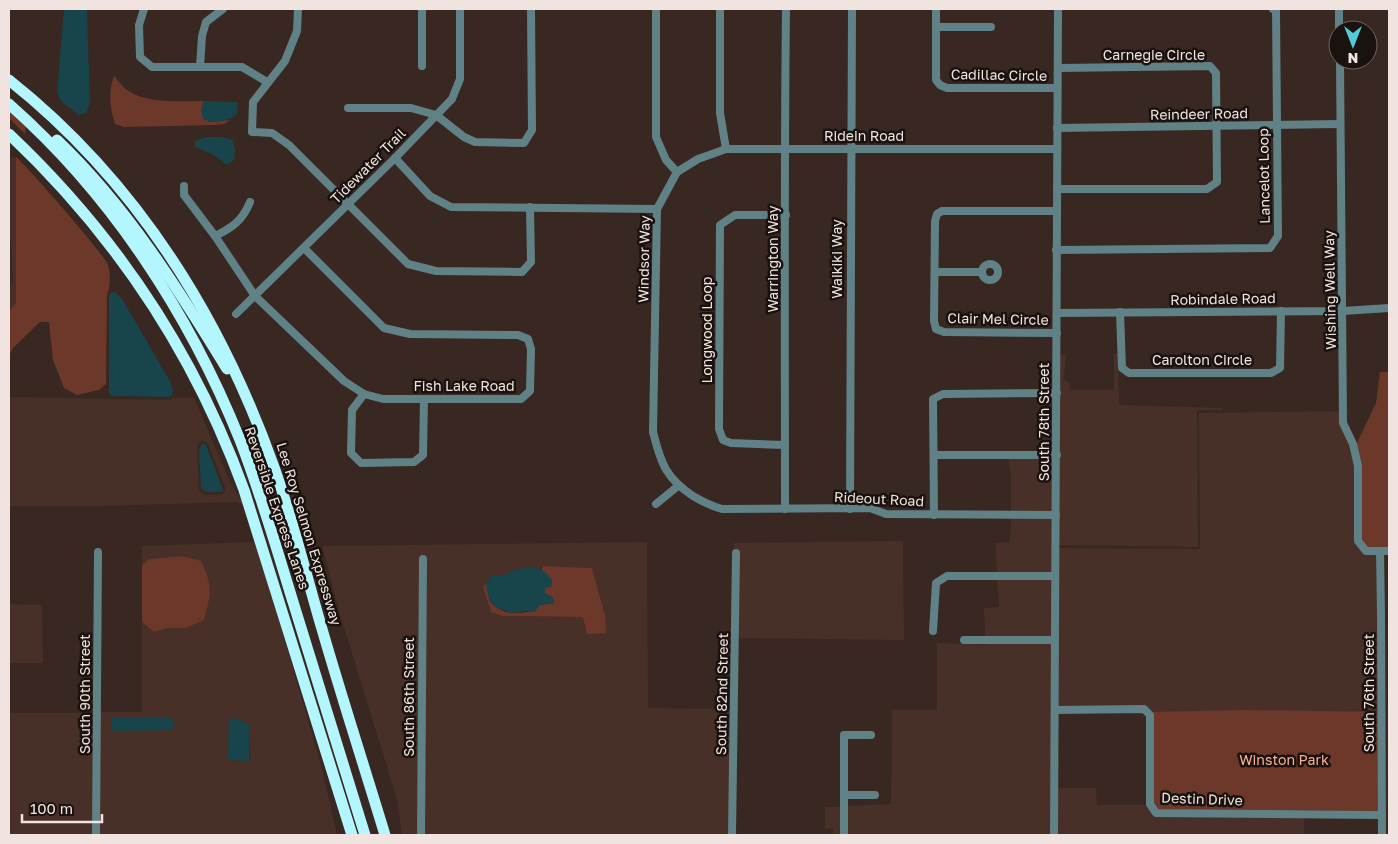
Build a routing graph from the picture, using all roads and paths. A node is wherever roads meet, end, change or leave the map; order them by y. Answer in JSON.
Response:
{"nodes":[{"id":1,"x":144,"y":9,"type":"edge"},
{"id":2,"x":222,"y":9,"type":"edge"},
{"id":3,"x":298,"y":9,"type":"edge"},
{"id":4,"x":422,"y":9,"type":"edge"},
{"id":5,"x":460,"y":9,"type":"edge"},
{"id":6,"x":531,"y":9,"type":"edge"},
{"id":7,"x":656,"y":9,"type":"edge"},
{"id":8,"x":720,"y":9,"type":"edge"},
{"id":9,"x":786,"y":9,"type":"edge"},
{"id":10,"x":852,"y":9,"type":"edge"},
{"id":11,"x":936,"y":9,"type":"edge"},
{"id":12,"x":1058,"y":9,"type":"edge"},
{"id":13,"x":1274,"y":9,"type":"edge"},
{"id":14,"x":936,"y":27,"type":"junction"},
{"id":15,"x":991,"y":27,"type":"dead end"},
{"id":16,"x":422,"y":66,"type":"dead end"},
{"id":17,"x":200,"y":67,"type":"junction"},
{"id":18,"x":1058,"y":68,"type":"junction"},
{"id":19,"x":1340,"y":70,"type":"edge"},
{"id":20,"x":9,"y":80,"type":"edge"},
{"id":21,"x":267,"y":82,"type":"junction"},
{"id":22,"x":1057,"y":88,"type":"junction"},
{"id":23,"x":9,"y":98,"type":"edge"},
{"id":24,"x":9,"y":104,"type":"edge"},
{"id":25,"x":348,"y":108,"type":"dead end"},
{"id":26,"x":27,"y":115,"type":"junction"},
{"id":27,"x":436,"y":115,"type":"junction"},
{"id":28,"x":9,"y":124,"type":"edge"},
{"id":29,"x":1340,"y":124,"type":"junction"},
{"id":30,"x":1216,"y":126,"type":"junction"},
{"id":31,"x":1276,"y":126,"type":"junction"},
{"id":32,"x":1057,"y":128,"type":"junction"},
{"id":33,"x":43,"y":131,"type":"junction"},
{"id":34,"x":9,"y":134,"type":"edge"},
{"id":35,"x":24,"y":145,"type":"junction"},
{"id":36,"x":726,"y":149,"type":"junction"},
{"id":37,"x":784,"y":149,"type":"junction"},
{"id":38,"x":850,"y":149,"type":"junction"},
{"id":39,"x":1057,"y":149,"type":"junction"},
{"id":40,"x":395,"y":158,"type":"junction"},
{"id":41,"x":677,"y":172,"type":"junction"},
{"id":42,"x":184,"y":186,"type":"dead end"},
{"id":43,"x":1057,"y":189,"type":"junction"},
{"id":44,"x":250,"y":202,"type":"dead end"},
{"id":45,"x":348,"y":205,"type":"junction"},
{"id":46,"x":530,"y":207,"type":"junction"},
{"id":47,"x":657,"y":209,"type":"junction"},
{"id":48,"x":1057,"y":211,"type":"junction"},
{"id":49,"x":786,"y":215,"type":"junction"},
{"id":50,"x":215,"y":236,"type":"junction"},
{"id":51,"x":304,"y":248,"type":"junction"},
{"id":52,"x":1056,"y":250,"type":"junction"},
{"id":53,"x":935,"y":272,"type":"junction"},
{"id":54,"x":982,"y":272,"type":"dead end"},
{"id":55,"x":255,"y":296,"type":"junction"},
{"id":56,"x":1389,"y":308,"type":"edge"},
{"id":57,"x":1282,"y":311,"type":"junction"},
{"id":58,"x":1342,"y":311,"type":"junction"},
{"id":59,"x":1120,"y":312,"type":"junction"},
{"id":60,"x":1057,"y":313,"type":"junction"},
{"id":61,"x":236,"y":314,"type":"dead end"},
{"id":62,"x":1057,"y":332,"type":"junction"},
{"id":63,"x":1057,"y":393,"type":"junction"},
{"id":64,"x":364,"y":394,"type":"junction"},
{"id":65,"x":424,"y":399,"type":"junction"},
{"id":66,"x":252,"y":411,"type":"junction"},
{"id":67,"x":785,"y":445,"type":"junction"},
{"id":68,"x":934,"y":455,"type":"junction"},
{"id":69,"x":1057,"y":455,"type":"junction"},
{"id":70,"x":678,"y":486,"type":"junction"},
{"id":71,"x":656,"y":504,"type":"dead end"},
{"id":72,"x":785,"y":509,"type":"junction"},
{"id":73,"x":850,"y":509,"type":"junction"},
{"id":74,"x":934,"y":515,"type":"junction"},
{"id":75,"x":1056,"y":515,"type":"junction"},
{"id":76,"x":98,"y":552,"type":"dead end"},
{"id":77,"x":1380,"y":552,"type":"junction"},
{"id":78,"x":1389,"y":552,"type":"edge"},
{"id":79,"x":736,"y":553,"type":"dead end"},
{"id":80,"x":423,"y":559,"type":"dead end"},
{"id":81,"x":1055,"y":576,"type":"junction"},
{"id":82,"x":1385,"y":614,"type":"edge"},
{"id":83,"x":933,"y":631,"type":"dead end"},
{"id":84,"x":964,"y":640,"type":"dead end"},
{"id":85,"x":1055,"y":640,"type":"junction"},
{"id":86,"x":1385,"y":680,"type":"edge"},
{"id":87,"x":1055,"y":710,"type":"junction"},
{"id":88,"x":871,"y":735,"type":"dead end"},
{"id":89,"x":1386,"y":745,"type":"edge"},
{"id":90,"x":844,"y":795,"type":"junction"},
{"id":91,"x":875,"y":795,"type":"dead end"},
{"id":92,"x":1386,"y":806,"type":"edge"},
{"id":93,"x":1382,"y":814,"type":"junction"},
{"id":94,"x":96,"y":835,"type":"edge"},
{"id":95,"x":352,"y":835,"type":"edge"},
{"id":96,"x":365,"y":835,"type":"edge"},
{"id":97,"x":385,"y":835,"type":"edge"},
{"id":98,"x":421,"y":835,"type":"edge"},
{"id":99,"x":732,"y":835,"type":"edge"},
{"id":100,"x":844,"y":835,"type":"edge"},
{"id":101,"x":1054,"y":835,"type":"edge"},
{"id":102,"x":1382,"y":835,"type":"edge"}],
"edges":[{"from":1,"to":17,"type":"street"},
{"from":2,"to":17,"type":"street"},
{"from":3,"to":21,"type":"street"},
{"from":4,"to":16,"type":"street"},
{"from":5,"to":27,"type":"street","name":"Tidewater Trail"},
{"from":6,"to":27,"type":"street"},
{"from":7,"to":41,"type":"street"},
{"from":8,"to":36,"type":"street"},
{"from":9,"to":37,"type":"street","name":"Warrington Way"},
{"from":10,"to":38,"type":"street","name":"Waikiki Way"},
{"from":11,"to":14,"type":"street","name":"Cadillac Circle"},
{"from":12,"to":18,"type":"street","name":"South 78th Street"},
{"from":13,"to":31,"type":"street","name":"Lancelot Loop"},
{"from":14,"to":15,"type":"street"},
{"from":14,"to":22,"type":"street","name":"Cadillac Circle"},
{"from":17,"to":21,"type":"street"},
{"from":18,"to":22,"type":"street","name":"South 78th Street"},
{"from":18,"to":30,"type":"street","name":"Carnegie Circle"},
{"from":19,"to":29,"type":"street","name":"Wishing Well Way"},
{"from":20,"to":66,"type":"highway","name":"Lee Roy Selmon Expressway"},
{"from":21,"to":45,"type":"street"},
{"from":22,"to":32,"type":"street","name":"South 78th Street"},
{"from":23,"to":26,"type":"highway"},
{"from":24,"to":26,"type":"highway","name":"Reversible Express Lanes"},
{"from":25,"to":27,"type":"street"},
{"from":26,"to":33,"type":"highway","name":"Reversible Express Lanes"},
{"from":27,"to":40,"type":"street","name":"Tidewater Trail"},
{"from":28,"to":35,"type":"highway"},
{"from":29,"to":31,"type":"street","name":"Reindeer Road"},
{"from":29,"to":58,"type":"street","name":"Wishing Well Way"},
{"from":30,"to":31,"type":"street","name":"Reindeer Road"},
{"from":30,"to":32,"type":"street","name":"Reindeer Road"},
{"from":30,"to":43,"type":"street","name":"Carnegie Circle"},
{"from":31,"to":52,"type":"street","name":"Lancelot Loop"},
{"from":32,"to":39,"type":"street","name":"South 78th Street"},
{"from":33,"to":66,"type":"highway"},
{"from":33,"to":96,"type":"highway","name":"Reversible Express Lanes"},
{"from":34,"to":35,"type":"highway"},
{"from":35,"to":95,"type":"highway"},
{"from":36,"to":37,"type":"street","name":"Ridein Road"},
{"from":36,"to":41,"type":"street","name":"Ridein Road"},
{"from":37,"to":38,"type":"street","name":"Ridein Road"},
{"from":37,"to":49,"type":"street","name":"Warrington Way"},
{"from":38,"to":39,"type":"street","name":"Ridein Road"},
{"from":38,"to":73,"type":"street","name":"Waikiki Way"},
{"from":39,"to":43,"type":"street","name":"South 78th Street"},
{"from":40,"to":45,"type":"street","name":"Tidewater Trail"},
{"from":40,"to":46,"type":"street"},
{"from":41,"to":47,"type":"street","name":"Windsor Way"},
{"from":42,"to":50,"type":"street","name":"Fish Lake Road"},
{"from":43,"to":48,"type":"street","name":"South 78th Street"},
{"from":44,"to":50,"type":"street"},
{"from":45,"to":46,"type":"street"},
{"from":45,"to":51,"type":"street","name":"Tidewater Trail"},
{"from":46,"to":47,"type":"street"},
{"from":47,"to":70,"type":"street","name":"Windsor Way"},
{"from":48,"to":52,"type":"street","name":"South 78th Street"},
{"from":48,"to":53,"type":"street","name":"Clair Mel Circle"},
{"from":49,"to":67,"type":"street","name":"Warrington Way"},
{"from":49,"to":67,"type":"street","name":"Longwood Loop"},
{"from":50,"to":55,"type":"street","name":"Fish Lake Road"},
{"from":51,"to":55,"type":"street","name":"Tidewater Trail"},
{"from":51,"to":65,"type":"street","name":"Fish Lake Road"},
{"from":52,"to":60,"type":"street","name":"South 78th Street"},
{"from":53,"to":54,"type":"street"},
{"from":53,"to":62,"type":"street","name":"Clair Mel Circle"},
{"from":55,"to":61,"type":"street","name":"Tidewater Trail"},
{"from":55,"to":64,"type":"street","name":"Fish Lake Road"},
{"from":56,"to":58,"type":"street","name":"Robindale Road"},
{"from":57,"to":58,"type":"street","name":"Robindale Road"},
{"from":57,"to":59,"type":"street","name":"Robindale Road"},
{"from":57,"to":59,"type":"street","name":"Carolton Circle"},
{"from":58,"to":77,"type":"street","name":"Wishing Well Way"},
{"from":59,"to":60,"type":"street","name":"Robindale Road"},
{"from":60,"to":62,"type":"street","name":"South 78th Street"},
{"from":62,"to":63,"type":"street","name":"South 78th Street"},
{"from":63,"to":68,"type":"street"},
{"from":63,"to":69,"type":"street","name":"South 78th Street"},
{"from":64,"to":65,"type":"street","name":"Fish Lake Road"},
{"from":64,"to":65,"type":"street"},
{"from":66,"to":97,"type":"highway","name":"Lee Roy Selmon Expressway"},
{"from":67,"to":72,"type":"street","name":"Warrington Way"},
{"from":68,"to":69,"type":"street"},
{"from":68,"to":74,"type":"street"},
{"from":69,"to":75,"type":"street","name":"South 78th Street"},
{"from":70,"to":71,"type":"street"},
{"from":70,"to":72,"type":"street","name":"Rideout Road"},
{"from":72,"to":73,"type":"street","name":"Rideout Road"},
{"from":73,"to":74,"type":"street","name":"Rideout Road"},
{"from":74,"to":75,"type":"street","name":"Rideout Road"},
{"from":75,"to":81,"type":"street","name":"South 78th Street"},
{"from":76,"to":94,"type":"street","name":"South 90th Street"},
{"from":77,"to":78,"type":"street"},
{"from":77,"to":82,"type":"street","name":"South 76th Street"},
{"from":79,"to":99,"type":"street","name":"South 82nd Street"},
{"from":80,"to":98,"type":"street","name":"South 86th Street"},
{"from":81,"to":83,"type":"street"},
{"from":81,"to":85,"type":"street","name":"South 78th Street"},
{"from":82,"to":86,"type":"street","name":"South 76th Street"},
{"from":84,"to":85,"type":"street"},
{"from":85,"to":87,"type":"street","name":"South 78th Street"},
{"from":86,"to":89,"type":"street","name":"South 76th Street"},
{"from":87,"to":93,"type":"street","name":"Destin Drive"},
{"from":87,"to":101,"type":"street","name":"South 78th Street"},
{"from":88,"to":90,"type":"street"},
{"from":89,"to":92,"type":"street","name":"South 76th Street"},
{"from":90,"to":91,"type":"street"},
{"from":90,"to":100,"type":"street"},
{"from":92,"to":93,"type":"street","name":"South 76th Street"},
{"from":93,"to":102,"type":"street","name":"South 76th Street"}]}
